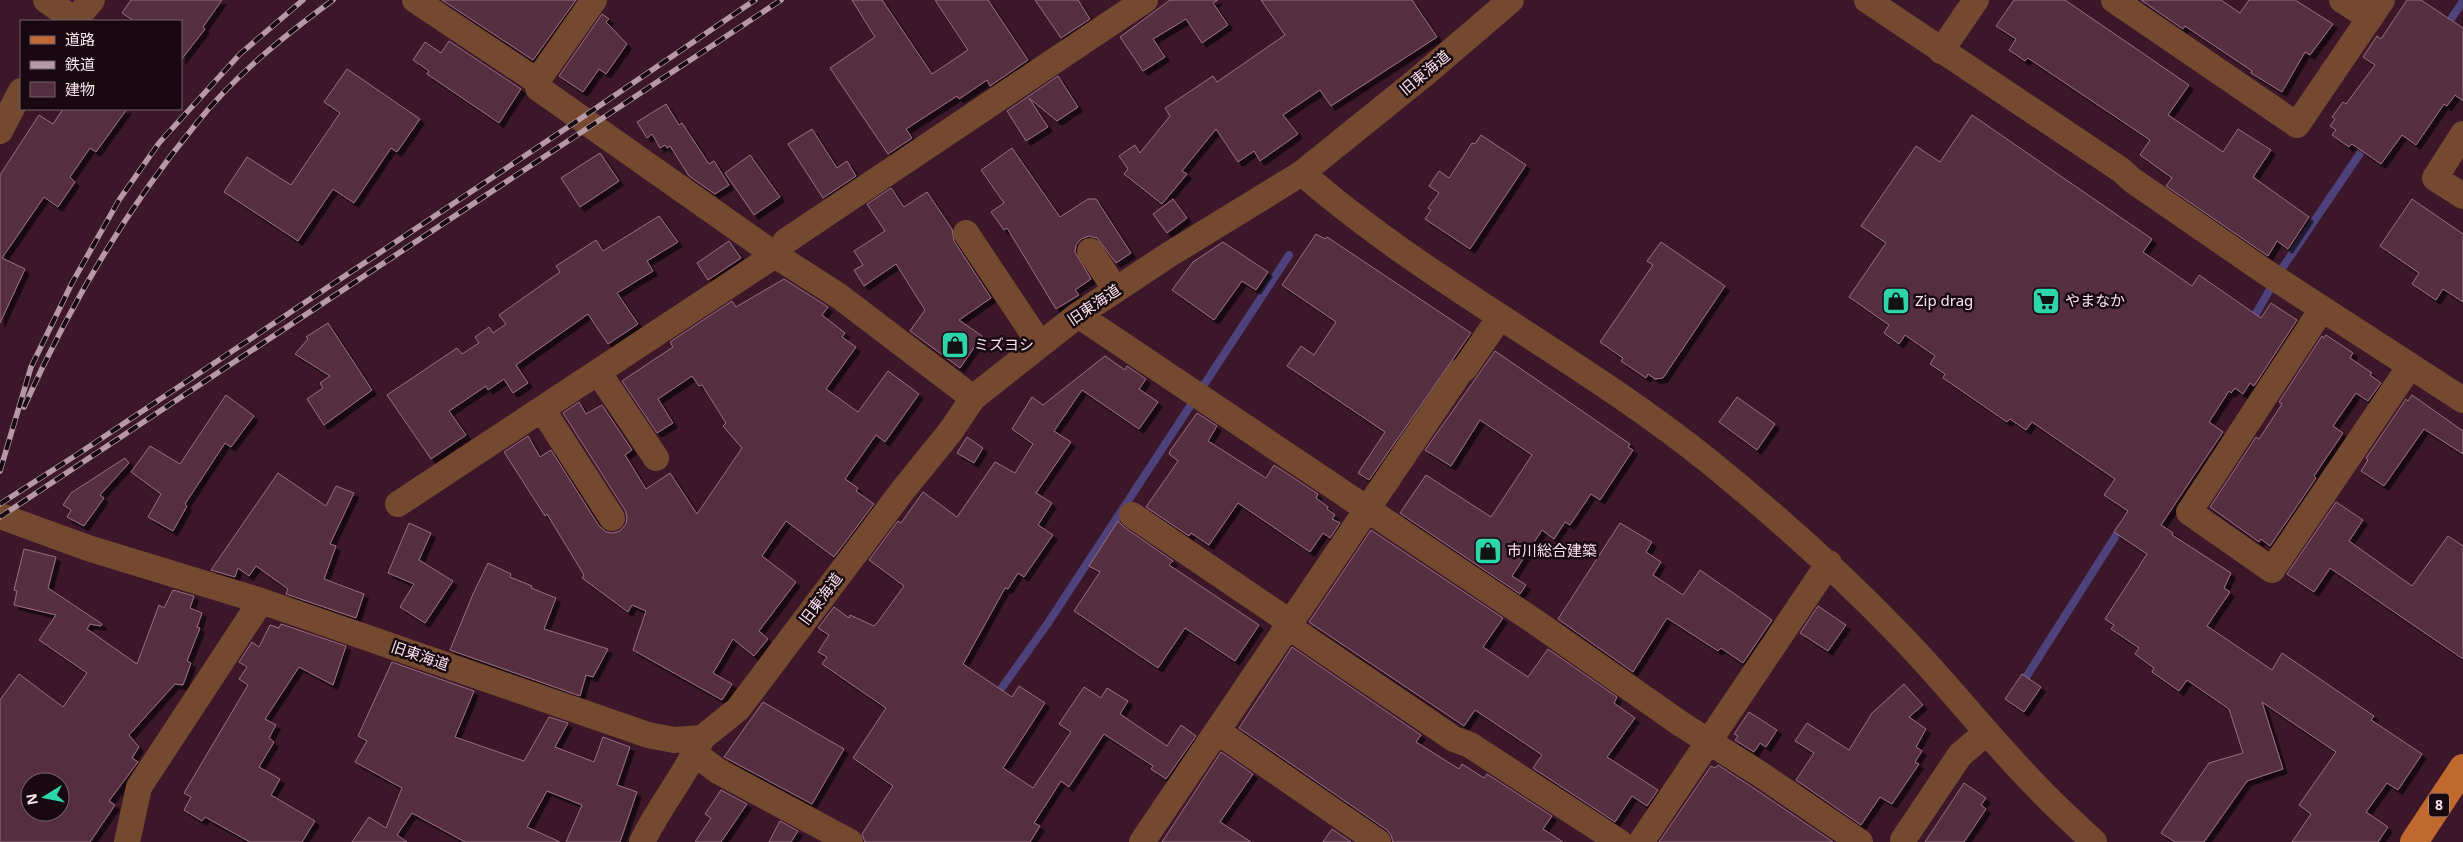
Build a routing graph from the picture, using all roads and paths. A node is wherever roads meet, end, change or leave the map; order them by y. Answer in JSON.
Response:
{"nodes":[{"id":1,"x":46,"y":0,"type":"edge"},
{"id":2,"x":92,"y":0,"type":"edge"},
{"id":3,"x":415,"y":0,"type":"edge"},
{"id":4,"x":594,"y":0,"type":"edge"},
{"id":5,"x":1145,"y":0,"type":"edge"},
{"id":6,"x":1867,"y":0,"type":"edge"},
{"id":7,"x":1976,"y":0,"type":"edge"},
{"id":8,"x":2114,"y":0,"type":"edge"},
{"id":9,"x":2342,"y":0,"type":"edge"},
{"id":10,"x":1507,"y":3,"type":"edge"},
{"id":11,"x":2376,"y":9,"type":"edge"},
{"id":12,"x":73,"y":20,"type":"edge"},
{"id":13,"x":75,"y":20,"type":"edge"},
{"id":14,"x":1941,"y":51,"type":"junction"},
{"id":15,"x":537,"y":82,"type":"junction"},
{"id":16,"x":20,"y":92,"type":"edge"},
{"id":17,"x":0,"y":131,"type":"edge"},
{"id":18,"x":2463,"y":134,"type":"edge"},
{"id":19,"x":1302,"y":173,"type":"junction"},
{"id":20,"x":2463,"y":196,"type":"edge"},
{"id":21,"x":966,"y":233,"type":"dead end"},
{"id":22,"x":1090,"y":251,"type":"dead end"},
{"id":23,"x":775,"y":256,"type":"junction"},
{"id":24,"x":1116,"y":290,"type":"junction"},
{"id":25,"x":2322,"y":309,"type":"junction"},
{"id":26,"x":1078,"y":315,"type":"junction"},
{"id":27,"x":1500,"y":317,"type":"junction"},
{"id":28,"x":1040,"y":344,"type":"junction"},
{"id":29,"x":2410,"y":366,"type":"junction"},
{"id":30,"x":598,"y":372,"type":"junction"},
{"id":31,"x":973,"y":398,"type":"junction"},
{"id":32,"x":2463,"y":400,"type":"edge"},
{"id":33,"x":542,"y":409,"type":"junction"},
{"id":34,"x":656,"y":458,"type":"dead end"},
{"id":35,"x":398,"y":504,"type":"dead end"},
{"id":36,"x":1369,"y":509,"type":"junction"},
{"id":37,"x":1132,"y":515,"type":"dead end"},
{"id":38,"x":0,"y":516,"type":"edge"},
{"id":39,"x":612,"y":518,"type":"dead end"},
{"id":40,"x":1829,"y":563,"type":"junction"},
{"id":41,"x":261,"y":602,"type":"junction"},
{"id":42,"x":1290,"y":625,"type":"junction"},
{"id":43,"x":1217,"y":731,"type":"junction"},
{"id":44,"x":1987,"y":732,"type":"junction"},
{"id":45,"x":1708,"y":742,"type":"junction"},
{"id":46,"x":698,"y":746,"type":"junction"},
{"id":47,"x":2463,"y":768,"type":"edge"},
{"id":48,"x":1903,"y":840,"type":"dead end"},
{"id":49,"x":127,"y":842,"type":"edge"},
{"id":50,"x":642,"y":842,"type":"edge"},
{"id":51,"x":850,"y":842,"type":"edge"},
{"id":52,"x":1142,"y":842,"type":"edge"},
{"id":53,"x":1378,"y":842,"type":"edge"},
{"id":54,"x":1619,"y":842,"type":"edge"},
{"id":55,"x":1641,"y":842,"type":"edge"},
{"id":56,"x":1860,"y":842,"type":"edge"},
{"id":57,"x":2094,"y":842,"type":"edge"},
{"id":58,"x":2414,"y":842,"type":"edge"}],
"edges":[{"from":1,"to":12,"type":"street"},
{"from":2,"to":13,"type":"street"},
{"from":3,"to":15,"type":"street"},
{"from":4,"to":15,"type":"street"},
{"from":5,"to":23,"type":"street"},
{"from":6,"to":14,"type":"street"},
{"from":7,"to":14,"type":"street"},
{"from":8,"to":11,"type":"street"},
{"from":9,"to":11,"type":"street"},
{"from":10,"to":19,"type":"street","name":"旧東海道"},
{"from":14,"to":25,"type":"street"},
{"from":15,"to":23,"type":"street"},
{"from":16,"to":17,"type":"street"},
{"from":18,"to":20,"type":"street"},
{"from":19,"to":24,"type":"street","name":"旧東海道"},
{"from":19,"to":27,"type":"street"},
{"from":21,"to":28,"type":"street"},
{"from":22,"to":24,"type":"street"},
{"from":23,"to":30,"type":"street"},
{"from":23,"to":31,"type":"street"},
{"from":24,"to":26,"type":"street","name":"旧東海道"},
{"from":25,"to":29,"type":"street"},
{"from":25,"to":29,"type":"street"},
{"from":26,"to":28,"type":"street","name":"旧東海道"},
{"from":26,"to":36,"type":"street"},
{"from":27,"to":36,"type":"street"},
{"from":27,"to":40,"type":"street"},
{"from":28,"to":31,"type":"street","name":"旧東海道"},
{"from":29,"to":32,"type":"street"},
{"from":30,"to":33,"type":"street"},
{"from":30,"to":34,"type":"street"},
{"from":31,"to":46,"type":"street","name":"旧東海道"},
{"from":33,"to":35,"type":"street"},
{"from":33,"to":39,"type":"street"},
{"from":36,"to":42,"type":"street"},
{"from":36,"to":45,"type":"street"},
{"from":37,"to":42,"type":"street"},
{"from":38,"to":41,"type":"street","name":"旧東海道"},
{"from":40,"to":44,"type":"street"},
{"from":40,"to":45,"type":"street"},
{"from":41,"to":46,"type":"street","name":"旧東海道"},
{"from":41,"to":49,"type":"street"},
{"from":42,"to":43,"type":"street"},
{"from":42,"to":54,"type":"street"},
{"from":43,"to":52,"type":"street"},
{"from":43,"to":53,"type":"street"},
{"from":44,"to":48,"type":"street"},
{"from":44,"to":57,"type":"street"},
{"from":45,"to":55,"type":"street"},
{"from":45,"to":56,"type":"street"},
{"from":46,"to":50,"type":"street"},
{"from":46,"to":51,"type":"street"},
{"from":47,"to":58,"type":"main road","number":"8"}]}
